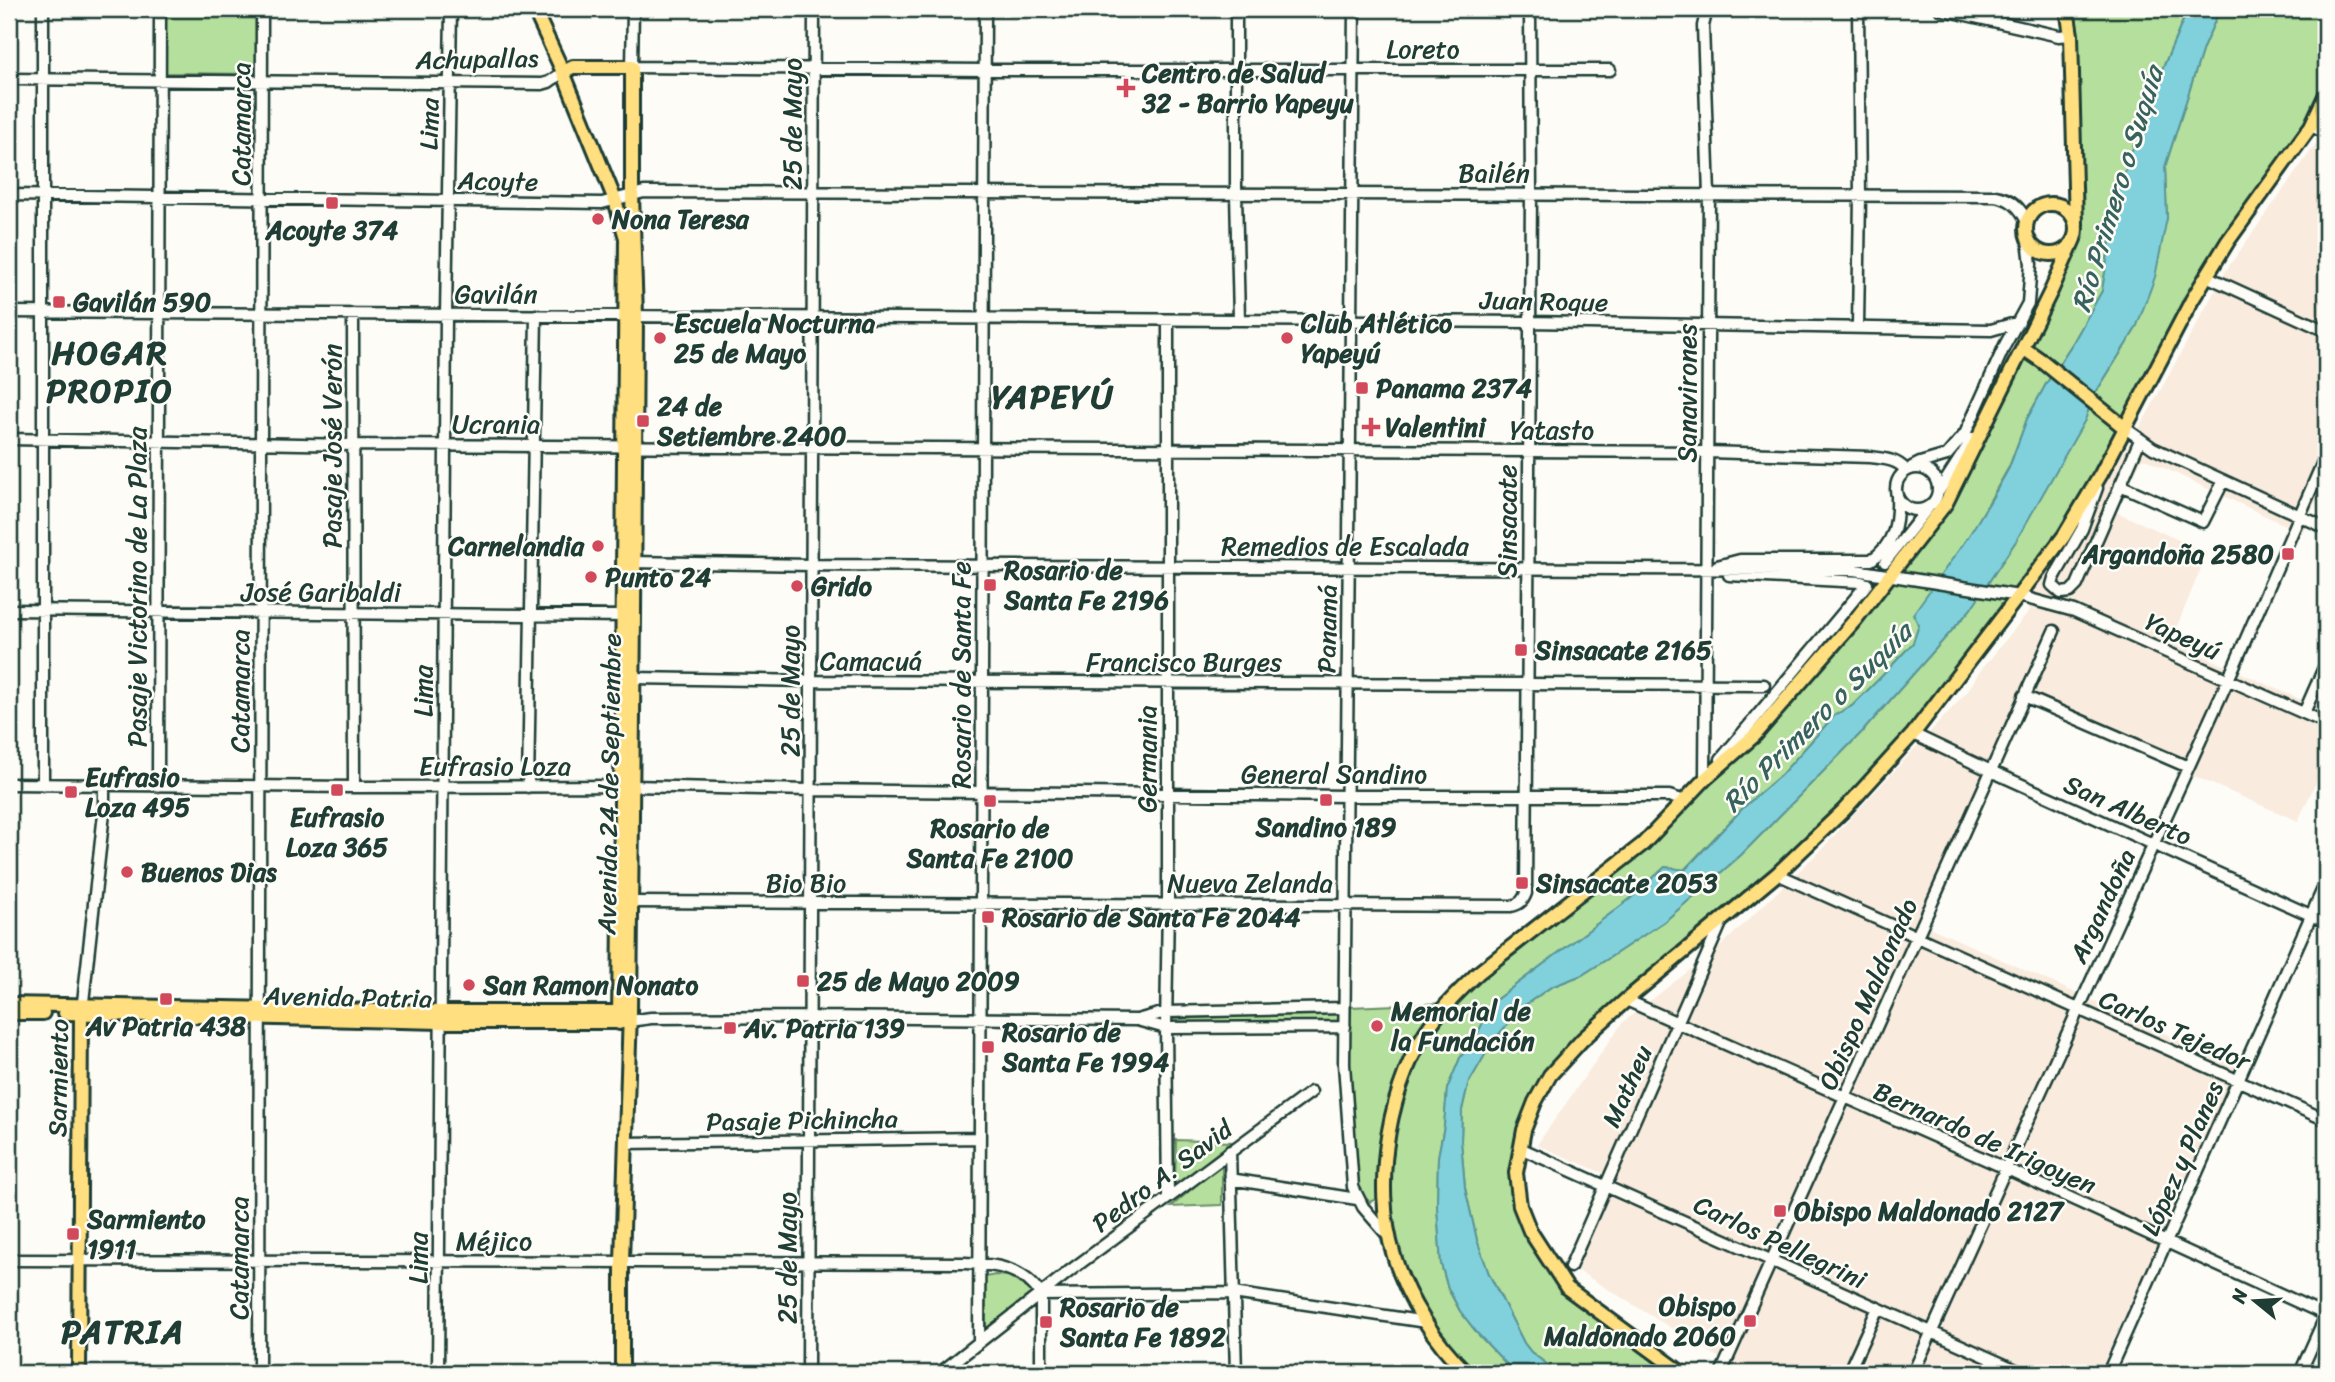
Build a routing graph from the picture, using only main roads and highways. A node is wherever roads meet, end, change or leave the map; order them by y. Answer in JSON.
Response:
{"nodes":[{"id":1,"x":534,"y":9,"type":"edge"},
{"id":2,"x":2067,"y":9,"type":"edge"},
{"id":3,"x":632,"y":67,"type":"joint"},
{"id":4,"x":563,"y":72,"type":"junction"},
{"id":5,"x":2326,"y":94,"type":"edge"},
{"id":6,"x":2076,"y":225,"type":"junction"},
{"id":7,"x":2074,"y":239,"type":"junction"},
{"id":8,"x":631,"y":315,"type":"junction"},
{"id":9,"x":2023,"y":348,"type":"junction"},
{"id":10,"x":2125,"y":428,"type":"junction"},
{"id":11,"x":628,"y":616,"type":"junction"},
{"id":12,"x":626,"y":786,"type":"junction"},
{"id":13,"x":9,"y":1004,"type":"edge"},
{"id":14,"x":82,"y":1009,"type":"junction"},
{"id":15,"x":9,"y":1013,"type":"edge"},
{"id":16,"x":624,"y":1017,"type":"junction"},
{"id":17,"x":1656,"y":1354,"type":"junction"},
{"id":18,"x":1461,"y":1371,"type":"edge"},
{"id":19,"x":79,"y":1373,"type":"edge"},
{"id":20,"x":622,"y":1373,"type":"edge"},
{"id":21,"x":1672,"y":1373,"type":"edge"},
{"id":22,"x":1682,"y":1373,"type":"edge"}],
"edges":[{"from":1,"to":4,"type":"main road","name":"Avenida 24 de Septiembre"},
{"from":2,"to":6,"type":"main road"},
{"from":3,"to":4,"type":"main road","name":"Achupallas"},
{"from":3,"to":8,"type":"main road","name":"Avenida 24 de Septiembre"},
{"from":4,"to":8,"type":"main road","name":"Avenida 24 de Septiembre"},
{"from":5,"to":10,"type":"main road"},
{"from":6,"to":7,"type":"main road"},
{"from":6,"to":7,"type":"main road"},
{"from":7,"to":9,"type":"main road"},
{"from":8,"to":11,"type":"main road","name":"Avenida 24 de Septiembre"},
{"from":9,"to":10,"type":"main road"},
{"from":9,"to":18,"type":"main road"},
{"from":10,"to":17,"type":"main road"},
{"from":11,"to":12,"type":"main road","name":"Avenida 24 de Septiembre"},
{"from":11,"to":12,"type":"main road","name":"Avenida 24 de Septiembre"},
{"from":12,"to":16,"type":"main road","name":"Avenida 24 de Septiembre"},
{"from":12,"to":16,"type":"main road","name":"Avenida 24 de Septiembre"},
{"from":13,"to":14,"type":"main road","name":"Avenida Patria"},
{"from":14,"to":15,"type":"main road","name":"Avenida Patria"},
{"from":14,"to":16,"type":"main road","name":"Avenida Patria"},
{"from":14,"to":19,"type":"main road","name":"Sarmiento"},
{"from":16,"to":20,"type":"main road","name":"Avenida 24 de Septiembre"},
{"from":17,"to":21,"type":"main road"},
{"from":17,"to":22,"type":"main road"}]}
